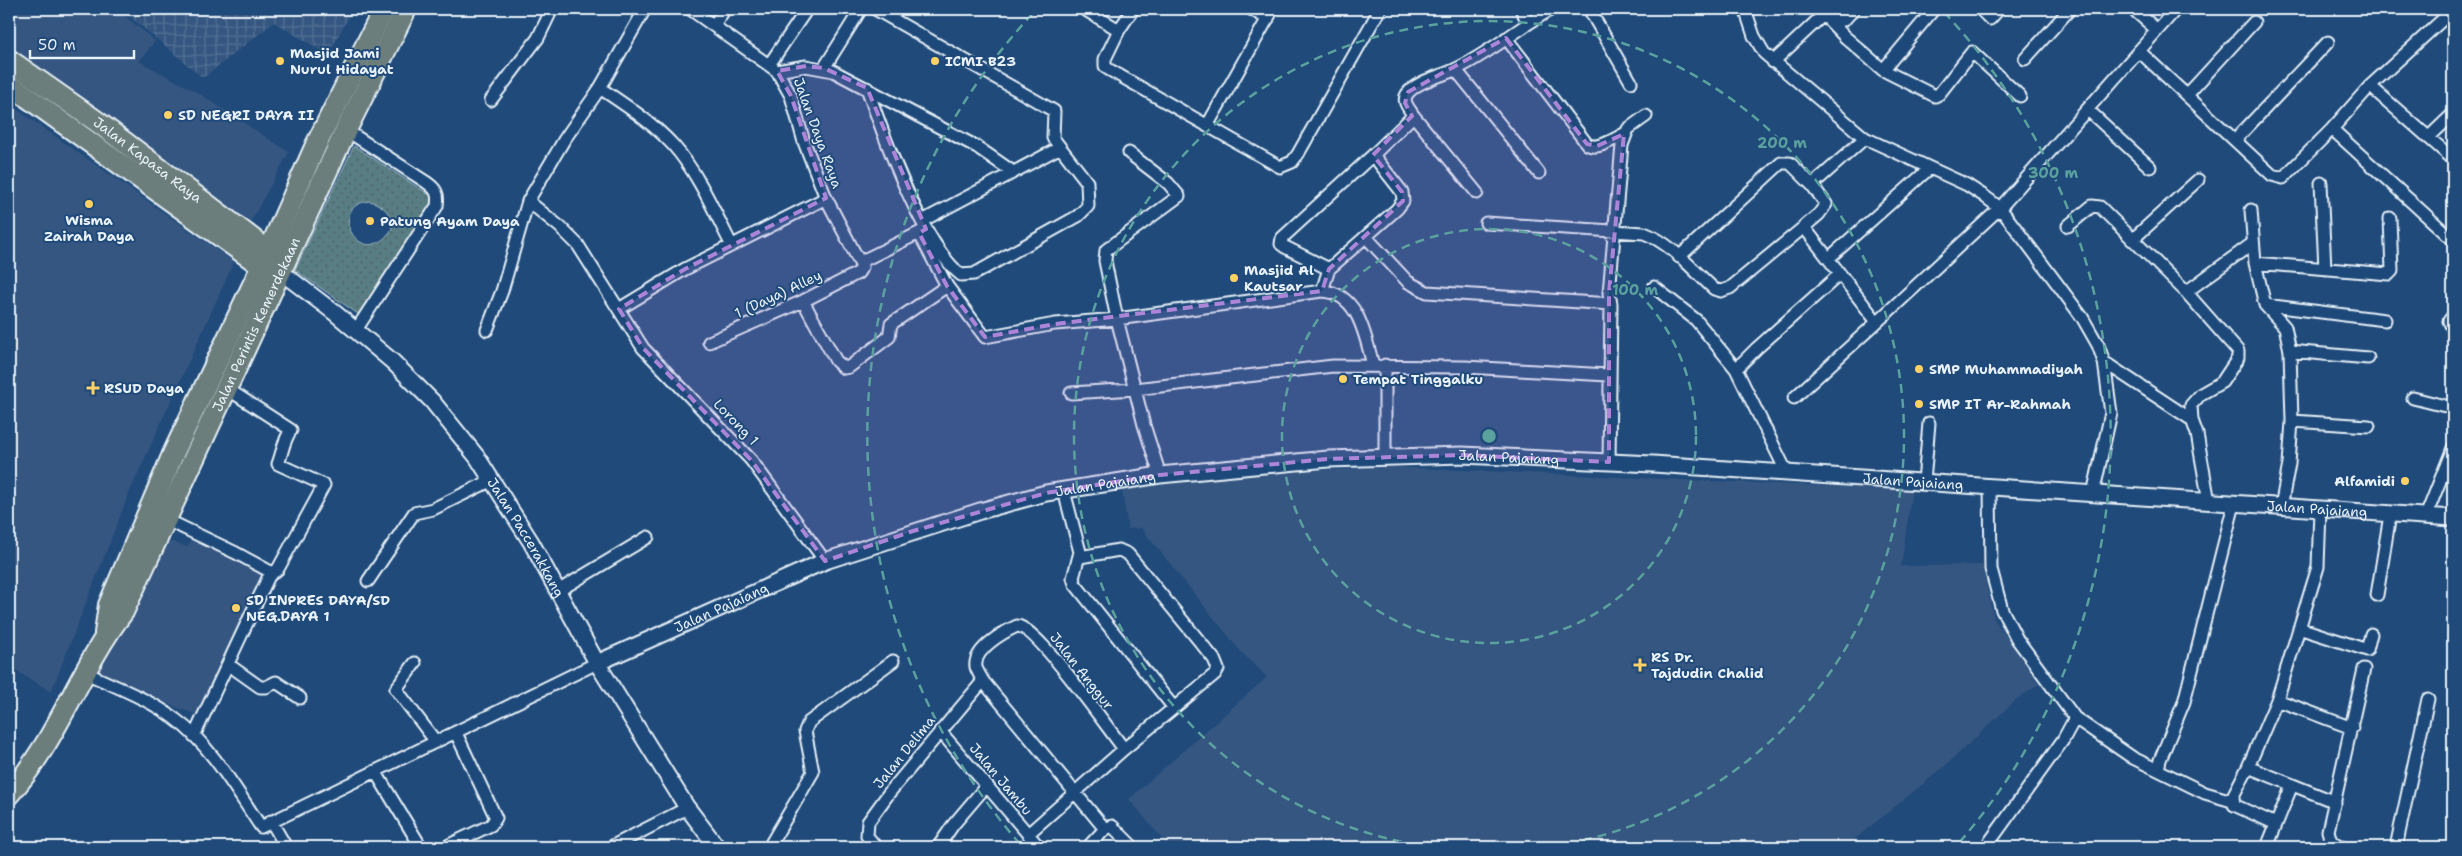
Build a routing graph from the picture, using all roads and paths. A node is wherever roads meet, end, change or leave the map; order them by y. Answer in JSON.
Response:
{"nodes":[{"id":1,"x":384,"y":9,"type":"edge"},
{"id":2,"x":406,"y":9,"type":"edge"},
{"id":3,"x":552,"y":9,"type":"edge"},
{"id":4,"x":645,"y":9,"type":"edge"},
{"id":5,"x":690,"y":9,"type":"edge"},
{"id":6,"x":725,"y":9,"type":"edge"},
{"id":7,"x":807,"y":9,"type":"edge"},
{"id":8,"x":862,"y":9,"type":"edge"},
{"id":9,"x":875,"y":9,"type":"edge"},
{"id":10,"x":1084,"y":9,"type":"edge"},
{"id":11,"x":1133,"y":9,"type":"edge"},
{"id":12,"x":1251,"y":9,"type":"edge"},
{"id":13,"x":1380,"y":9,"type":"edge"},
{"id":14,"x":1520,"y":9,"type":"edge"},
{"id":15,"x":1552,"y":9,"type":"edge"},
{"id":16,"x":1589,"y":9,"type":"edge"},
{"id":17,"x":1745,"y":9,"type":"edge"},
{"id":18,"x":1854,"y":9,"type":"edge"},
{"id":19,"x":1934,"y":9,"type":"edge"},
{"id":20,"x":1980,"y":9,"type":"edge"},
{"id":21,"x":1999,"y":9,"type":"edge"},
{"id":22,"x":2070,"y":9,"type":"edge"},
{"id":23,"x":2134,"y":9,"type":"edge"},
{"id":24,"x":2176,"y":9,"type":"edge"},
{"id":25,"x":2453,"y":10,"type":"edge"},
{"id":26,"x":1271,"y":14,"type":"edge"},
{"id":27,"x":1818,"y":15,"type":"edge"},
{"id":28,"x":1528,"y":22,"type":"junction"},
{"id":29,"x":2254,"y":22,"type":"dead end"},
{"id":30,"x":714,"y":25,"type":"junction"},
{"id":31,"x":1119,"y":30,"type":"junction"},
{"id":32,"x":2157,"y":30,"type":"junction"},
{"id":33,"x":1506,"y":38,"type":"junction"},
{"id":34,"x":2328,"y":42,"type":"dead end"},
{"id":35,"x":2139,"y":51,"type":"junction"},
{"id":36,"x":9,"y":60,"type":"edge"},
{"id":37,"x":2025,"y":60,"type":"dead end"},
{"id":38,"x":1773,"y":62,"type":"junction"},
{"id":39,"x":773,"y":68,"type":"junction"},
{"id":40,"x":824,"y":68,"type":"junction"},
{"id":41,"x":1456,"y":70,"type":"junction"},
{"id":42,"x":1884,"y":70,"type":"junction"},
{"id":43,"x":1631,"y":82,"type":"dead end"},
{"id":44,"x":9,"y":84,"type":"edge"},
{"id":45,"x":2370,"y":86,"type":"junction"},
{"id":46,"x":600,"y":88,"type":"junction"},
{"id":47,"x":866,"y":88,"type":"junction"},
{"id":48,"x":2187,"y":95,"type":"junction"},
{"id":49,"x":2020,"y":96,"type":"dead end"},
{"id":50,"x":491,"y":100,"type":"dead end"},
{"id":51,"x":2088,"y":110,"type":"junction"},
{"id":52,"x":2453,"y":114,"type":"edge"},
{"id":53,"x":1413,"y":115,"type":"junction"},
{"id":54,"x":1646,"y":116,"type":"dead end"},
{"id":55,"x":99,"y":123,"type":"junction"},
{"id":56,"x":1208,"y":126,"type":"junction"},
{"id":57,"x":2332,"y":129,"type":"junction"},
{"id":58,"x":346,"y":130,"type":"junction"},
{"id":59,"x":1624,"y":134,"type":"junction"},
{"id":60,"x":2429,"y":137,"type":"junction"},
{"id":61,"x":1864,"y":138,"type":"junction"},
{"id":62,"x":86,"y":140,"type":"junction"},
{"id":63,"x":2234,"y":140,"type":"junction"},
{"id":64,"x":1059,"y":148,"type":"junction"},
{"id":65,"x":1129,"y":153,"type":"dead end"},
{"id":66,"x":1373,"y":155,"type":"junction"},
{"id":67,"x":2453,"y":159,"type":"edge"},
{"id":68,"x":2150,"y":167,"type":"dead end"},
{"id":69,"x":1930,"y":168,"type":"junction"},
{"id":70,"x":1013,"y":172,"type":"junction"},
{"id":71,"x":1539,"y":173,"type":"dead end"},
{"id":72,"x":2198,"y":180,"type":"dead end"},
{"id":73,"x":2321,"y":183,"type":"dead end"},
{"id":74,"x":1812,"y":185,"type":"junction"},
{"id":75,"x":1477,"y":193,"type":"dead end"},
{"id":76,"x":826,"y":198,"type":"junction"},
{"id":77,"x":528,"y":201,"type":"junction"},
{"id":78,"x":2000,"y":208,"type":"junction"},
{"id":79,"x":2251,"y":210,"type":"dead end"},
{"id":80,"x":2390,"y":218,"type":"dead end"},
{"id":81,"x":1486,"y":223,"type":"dead end"},
{"id":82,"x":2068,"y":226,"type":"dead end"},
{"id":83,"x":1804,"y":227,"type":"junction"},
{"id":84,"x":922,"y":228,"type":"junction"},
{"id":85,"x":1614,"y":232,"type":"junction"},
{"id":86,"x":1366,"y":237,"type":"junction"},
{"id":87,"x":2132,"y":240,"type":"junction"},
{"id":88,"x":2453,"y":240,"type":"edge"},
{"id":89,"x":2252,"y":243,"type":"junction"},
{"id":90,"x":731,"y":244,"type":"junction"},
{"id":91,"x":1679,"y":257,"type":"junction"},
{"id":92,"x":265,"y":258,"type":"junction"},
{"id":93,"x":1829,"y":258,"type":"junction"},
{"id":94,"x":2255,"y":263,"type":"junction"},
{"id":95,"x":859,"y":267,"type":"junction"},
{"id":96,"x":2325,"y":269,"type":"junction"},
{"id":97,"x":1329,"y":270,"type":"junction"},
{"id":98,"x":281,"y":271,"type":"junction"},
{"id":99,"x":1840,"y":274,"type":"junction"},
{"id":100,"x":947,"y":286,"type":"junction"},
{"id":101,"x":1654,"y":287,"type":"dead end"},
{"id":102,"x":1322,"y":291,"type":"junction"},
{"id":103,"x":2186,"y":292,"type":"junction"},
{"id":104,"x":803,"y":301,"type":"junction"},
{"id":105,"x":1611,"y":304,"type":"junction"},
{"id":106,"x":2265,"y":304,"type":"junction"},
{"id":107,"x":619,"y":310,"type":"junction"},
{"id":108,"x":2453,"y":316,"type":"edge"},
{"id":109,"x":1117,"y":318,"type":"junction"},
{"id":110,"x":2385,"y":320,"type":"dead end"},
{"id":111,"x":1877,"y":322,"type":"junction"},
{"id":112,"x":2453,"y":329,"type":"edge"},
{"id":113,"x":356,"y":330,"type":"junction"},
{"id":114,"x":487,"y":330,"type":"dead end"},
{"id":115,"x":709,"y":342,"type":"dead end"},
{"id":116,"x":2290,"y":351,"type":"junction"},
{"id":117,"x":2368,"y":358,"type":"dead end"},
{"id":118,"x":2104,"y":362,"type":"junction"},
{"id":119,"x":1379,"y":365,"type":"junction"},
{"id":120,"x":1736,"y":369,"type":"junction"},
{"id":121,"x":1608,"y":375,"type":"junction"},
{"id":122,"x":226,"y":388,"type":"junction"},
{"id":123,"x":1135,"y":389,"type":"junction"},
{"id":124,"x":1071,"y":393,"type":"dead end"},
{"id":125,"x":1794,"y":398,"type":"dead end"},
{"id":126,"x":2414,"y":398,"type":"dead end"},
{"id":127,"x":2453,"y":408,"type":"edge"},
{"id":128,"x":2192,"y":420,"type":"junction"},
{"id":129,"x":2292,"y":421,"type":"junction"},
{"id":130,"x":1930,"y":423,"type":"dead end"},
{"id":131,"x":2369,"y":426,"type":"dead end"},
{"id":132,"x":2453,"y":448,"type":"edge"},
{"id":133,"x":174,"y":452,"type":"junction"},
{"id":134,"x":1385,"y":457,"type":"junction"},
{"id":135,"x":193,"y":459,"type":"junction"},
{"id":136,"x":1609,"y":462,"type":"junction"},
{"id":137,"x":1787,"y":473,"type":"junction"},
{"id":138,"x":1160,"y":475,"type":"junction"},
{"id":139,"x":492,"y":480,"type":"junction"},
{"id":140,"x":1924,"y":482,"type":"junction"},
{"id":141,"x":1990,"y":486,"type":"junction"},
{"id":142,"x":1064,"y":491,"type":"junction"},
{"id":143,"x":2094,"y":494,"type":"junction"},
{"id":144,"x":2208,"y":502,"type":"junction"},
{"id":145,"x":2234,"y":504,"type":"junction"},
{"id":146,"x":2281,"y":507,"type":"junction"},
{"id":147,"x":2320,"y":510,"type":"junction"},
{"id":148,"x":2390,"y":515,"type":"junction"},
{"id":149,"x":2426,"y":516,"type":"junction"},
{"id":150,"x":2453,"y":518,"type":"edge"},
{"id":151,"x":165,"y":519,"type":"junction"},
{"id":152,"x":648,"y":537,"type":"dead end"},
{"id":153,"x":1080,"y":557,"type":"junction"},
{"id":154,"x":825,"y":561,"type":"junction"},
{"id":155,"x":270,"y":576,"type":"junction"},
{"id":156,"x":368,"y":581,"type":"dead end"},
{"id":157,"x":558,"y":591,"type":"junction"},
{"id":158,"x":2377,"y":595,"type":"dead end"},
{"id":159,"x":2299,"y":628,"type":"junction"},
{"id":160,"x":2371,"y":634,"type":"dead end"},
{"id":161,"x":104,"y":636,"type":"junction"},
{"id":162,"x":893,"y":661,"type":"dead end"},
{"id":163,"x":415,"y":663,"type":"dead end"},
{"id":164,"x":597,"y":663,"type":"junction"},
{"id":165,"x":229,"y":665,"type":"junction"},
{"id":166,"x":2364,"y":669,"type":"dead end"},
{"id":167,"x":86,"y":673,"type":"junction"},
{"id":168,"x":983,"y":681,"type":"junction"},
{"id":169,"x":300,"y":698,"type":"dead end"},
{"id":170,"x":2428,"y":699,"type":"dead end"},
{"id":171,"x":2277,"y":700,"type":"junction"},
{"id":172,"x":1174,"y":708,"type":"junction"},
{"id":173,"x":2075,"y":718,"type":"junction"},
{"id":174,"x":2352,"y":728,"type":"junction"},
{"id":175,"x":940,"y":731,"type":"junction"},
{"id":176,"x":456,"y":733,"type":"junction"},
{"id":177,"x":194,"y":736,"type":"junction"},
{"id":178,"x":436,"y":742,"type":"junction"},
{"id":179,"x":1124,"y":749,"type":"junction"},
{"id":180,"x":2248,"y":767,"type":"junction"},
{"id":181,"x":2158,"y":770,"type":"junction"},
{"id":182,"x":375,"y":771,"type":"junction"},
{"id":183,"x":987,"y":785,"type":"junction"},
{"id":184,"x":2292,"y":785,"type":"junction"},
{"id":185,"x":1076,"y":792,"type":"junction"},
{"id":186,"x":9,"y":794,"type":"edge"},
{"id":187,"x":2232,"y":801,"type":"junction"},
{"id":188,"x":2335,"y":802,"type":"junction"},
{"id":189,"x":687,"y":808,"type":"junction"},
{"id":190,"x":271,"y":821,"type":"junction"},
{"id":191,"x":2276,"y":824,"type":"junction"},
{"id":192,"x":1104,"y":829,"type":"junction"},
{"id":193,"x":1028,"y":834,"type":"junction"},
{"id":194,"x":284,"y":846,"type":"edge"},
{"id":195,"x":713,"y":846,"type":"edge"},
{"id":196,"x":421,"y":847,"type":"edge"},
{"id":197,"x":446,"y":847,"type":"edge"},
{"id":198,"x":611,"y":847,"type":"edge"},
{"id":199,"x":769,"y":847,"type":"edge"},
{"id":200,"x":876,"y":847,"type":"edge"},
{"id":201,"x":938,"y":847,"type":"edge"},
{"id":202,"x":1039,"y":847,"type":"edge"},
{"id":203,"x":1088,"y":847,"type":"edge"},
{"id":204,"x":1133,"y":847,"type":"edge"},
{"id":205,"x":1986,"y":847,"type":"edge"},
{"id":206,"x":2267,"y":847,"type":"edge"},
{"id":207,"x":2342,"y":847,"type":"edge"},
{"id":208,"x":2396,"y":847,"type":"edge"}],
"edges":[{"from":1,"to":92,"type":"highway","name":"Jalan Perintis Kemerdekaan"},
{"from":2,"to":58,"type":"highway","name":"Jalan Perintis Kemerdekaan"},
{"from":3,"to":50,"type":"street"},
{"from":4,"to":46,"type":"street"},
{"from":5,"to":30,"type":"street","name":"Jalan Daya Raya"},
{"from":6,"to":30,"type":"street"},
{"from":7,"to":39,"type":"street"},
{"from":8,"to":40,"type":"street"},
{"from":9,"to":64,"type":"street"},
{"from":10,"to":31,"type":"street"},
{"from":11,"to":31,"type":"street"},
{"from":12,"to":26,"type":"street"},
{"from":13,"to":56,"type":"street"},
{"from":14,"to":28,"type":"street"},
{"from":15,"to":28,"type":"street"},
{"from":16,"to":43,"type":"street"},
{"from":17,"to":38,"type":"street"},
{"from":18,"to":27,"type":"street"},
{"from":19,"to":42,"type":"street"},
{"from":20,"to":21,"type":"street"},
{"from":22,"to":37,"type":"street"},
{"from":23,"to":32,"type":"street"},
{"from":24,"to":32,"type":"street"},
{"from":25,"to":45,"type":"street"},
{"from":26,"to":56,"type":"street"},
{"from":27,"to":38,"type":"street"},
{"from":27,"to":42,"type":"street"},
{"from":28,"to":33,"type":"street"},
{"from":29,"to":48,"type":"street"},
{"from":30,"to":39,"type":"street","name":"Jalan Daya Raya"},
{"from":31,"to":56,"type":"street"},
{"from":32,"to":35,"type":"street"},
{"from":33,"to":41,"type":"street"},
{"from":33,"to":59,"type":"street"},
{"from":34,"to":63,"type":"street"},
{"from":35,"to":48,"type":"street"},
{"from":35,"to":51,"type":"street"},
{"from":36,"to":55,"type":"highway","name":"Jalan Kapasa Raya"},
{"from":38,"to":61,"type":"street"},
{"from":39,"to":40,"type":"street"},
{"from":39,"to":76,"type":"street","name":"Jalan Daya Raya"},
{"from":40,"to":47,"type":"street"},
{"from":41,"to":53,"type":"street"},
{"from":41,"to":71,"type":"street"},
{"from":42,"to":49,"type":"street"},
{"from":44,"to":62,"type":"highway","name":"Jalan Kapasa Raya"},
{"from":45,"to":57,"type":"street"},
{"from":45,"to":60,"type":"street"},
{"from":46,"to":77,"type":"street"},
{"from":46,"to":90,"type":"street"},
{"from":47,"to":70,"type":"street"},
{"from":47,"to":84,"type":"street"},
{"from":48,"to":63,"type":"street"},
{"from":51,"to":68,"type":"street"},
{"from":51,"to":78,"type":"street"},
{"from":52,"to":60,"type":"street"},
{"from":53,"to":66,"type":"street"},
{"from":53,"to":75,"type":"street"},
{"from":54,"to":59,"type":"street"},
{"from":55,"to":62,"type":"highway"},
{"from":55,"to":92,"type":"highway","name":"Jalan Kapasa Raya"},
{"from":57,"to":63,"type":"street"},
{"from":57,"to":88,"type":"street"},
{"from":58,"to":98,"type":"highway","name":"Jalan Perintis Kemerdekaan"},
{"from":58,"to":113,"type":"street"},
{"from":59,"to":85,"type":"street"},
{"from":60,"to":67,"type":"street"},
{"from":61,"to":69,"type":"street"},
{"from":61,"to":74,"type":"street"},
{"from":62,"to":92,"type":"highway","name":"Jalan Kapasa Raya"},
{"from":64,"to":70,"type":"street","name":"1 (Daya) Alley"},
{"from":64,"to":84,"type":"street"},
{"from":65,"to":109,"type":"street"},
{"from":66,"to":86,"type":"street"},
{"from":66,"to":97,"type":"street"},
{"from":69,"to":78,"type":"street"},
{"from":69,"to":93,"type":"street"},
{"from":70,"to":84,"type":"street","name":"1 (Daya) Alley"},
{"from":72,"to":87,"type":"street"},
{"from":73,"to":96,"type":"street"},
{"from":74,"to":83,"type":"street"},
{"from":74,"to":91,"type":"street"},
{"from":76,"to":90,"type":"street"},
{"from":76,"to":95,"type":"street","name":"Jalan Daya Raya"},
{"from":77,"to":107,"type":"street","name":"Lorong 1"},
{"from":77,"to":114,"type":"street"},
{"from":78,"to":111,"type":"street"},
{"from":78,"to":118,"type":"street"},
{"from":79,"to":89,"type":"street"},
{"from":80,"to":96,"type":"street"},
{"from":81,"to":85,"type":"street"},
{"from":82,"to":87,"type":"street"},
{"from":83,"to":91,"type":"street"},
{"from":83,"to":93,"type":"street"},
{"from":84,"to":95,"type":"street","name":"1 (Daya) Alley"},
{"from":84,"to":100,"type":"street"},
{"from":85,"to":91,"type":"street"},
{"from":85,"to":105,"type":"street"},
{"from":86,"to":97,"type":"street"},
{"from":86,"to":105,"type":"street"},
{"from":87,"to":103,"type":"street"},
{"from":89,"to":94,"type":"street"},
{"from":89,"to":103,"type":"street"},
{"from":90,"to":107,"type":"street"},
{"from":92,"to":98,"type":"highway","name":"Jalan Kapasa Raya"},
{"from":92,"to":133,"type":"highway","name":"Jalan Perintis Kemerdekaan"},
{"from":93,"to":99,"type":"street"},
{"from":94,"to":96,"type":"street"},
{"from":94,"to":106,"type":"street"},
{"from":95,"to":104,"type":"street","name":"1 (Daya) Alley"},
{"from":97,"to":102,"type":"street"},
{"from":98,"to":113,"type":"main road","name":"Jalan Paccerakkang"},
{"from":98,"to":122,"type":"highway","name":"Jalan Perintis Kemerdekaan"},
{"from":99,"to":111,"type":"street"},
{"from":99,"to":120,"type":"street"},
{"from":100,"to":104,"type":"street"},
{"from":100,"to":109,"type":"street"},
{"from":101,"to":120,"type":"street"},
{"from":102,"to":109,"type":"street"},
{"from":102,"to":119,"type":"street"},
{"from":103,"to":128,"type":"street"},
{"from":104,"to":115,"type":"street","name":"1 (Daya) Alley"},
{"from":105,"to":121,"type":"street"},
{"from":106,"to":110,"type":"street"},
{"from":106,"to":116,"type":"street"},
{"from":107,"to":154,"type":"street","name":"Lorong 1"},
{"from":108,"to":112,"type":"street"},
{"from":109,"to":123,"type":"street"},
{"from":111,"to":125,"type":"street"},
{"from":113,"to":139,"type":"main road","name":"Jalan Paccerakkang"},
{"from":116,"to":117,"type":"street"},
{"from":116,"to":129,"type":"street"},
{"from":118,"to":128,"type":"street"},
{"from":118,"to":143,"type":"street"},
{"from":119,"to":121,"type":"street"},
{"from":119,"to":123,"type":"street"},
{"from":119,"to":134,"type":"street"},
{"from":120,"to":137,"type":"street"},
{"from":121,"to":136,"type":"street"},
{"from":122,"to":135,"type":"highway","name":"Jalan Perintis Kemerdekaan"},
{"from":122,"to":155,"type":"street"},
{"from":123,"to":124,"type":"street"},
{"from":123,"to":138,"type":"street"},
{"from":126,"to":127,"type":"street"},
{"from":128,"to":144,"type":"street"},
{"from":129,"to":131,"type":"street"},
{"from":129,"to":146,"type":"street"},
{"from":130,"to":140,"type":"street"},
{"from":132,"to":149,"type":"street"},
{"from":133,"to":135,"type":"highway"},
{"from":133,"to":161,"type":"highway","name":"Jalan Perintis Kemerdekaan"},
{"from":134,"to":136,"type":"main road","name":"Jalan Pajaiang"},
{"from":134,"to":138,"type":"main road","name":"Jalan Pajaiang"},
{"from":135,"to":151,"type":"highway","name":"Jalan Perintis Kemerdekaan"},
{"from":136,"to":137,"type":"main road","name":"Jalan Pajaiang"},
{"from":137,"to":140,"type":"main road","name":"Jalan Pajaiang"},
{"from":138,"to":142,"type":"main road","name":"Jalan Pajaiang"},
{"from":139,"to":156,"type":"street"},
{"from":139,"to":157,"type":"main road","name":"Jalan Paccerakkang"},
{"from":140,"to":141,"type":"main road","name":"Jalan Pajaiang"},
{"from":141,"to":143,"type":"main road","name":"Jalan Pajaiang"},
{"from":141,"to":173,"type":"street"},
{"from":142,"to":153,"type":"street"},
{"from":142,"to":154,"type":"main road","name":"Jalan Pajaiang"},
{"from":143,"to":144,"type":"main road","name":"Jalan Pajaiang"},
{"from":144,"to":145,"type":"main road","name":"Jalan Pajaiang"},
{"from":145,"to":146,"type":"main road","name":"Jalan Pajaiang"},
{"from":145,"to":181,"type":"street"},
{"from":146,"to":147,"type":"main road","name":"Jalan Pajaiang"},
{"from":147,"to":148,"type":"main road","name":"Jalan Pajaiang"},
{"from":147,"to":159,"type":"street"},
{"from":148,"to":149,"type":"main road","name":"Jalan Pajaiang"},
{"from":148,"to":158,"type":"street"},
{"from":149,"to":150,"type":"main road","name":"Jalan Pajaiang"},
{"from":151,"to":155,"type":"street"},
{"from":151,"to":161,"type":"highway","name":"Jalan Perintis Kemerdekaan"},
{"from":152,"to":157,"type":"street"},
{"from":153,"to":172,"type":"street"},
{"from":153,"to":172,"type":"street"},
{"from":154,"to":164,"type":"main road","name":"Jalan Pajaiang"},
{"from":155,"to":165,"type":"street"},
{"from":157,"to":164,"type":"main road","name":"Jalan Paccerakkang"},
{"from":159,"to":160,"type":"street"},
{"from":159,"to":171,"type":"street"},
{"from":161,"to":167,"type":"highway","name":"Jalan Perintis Kemerdekaan"},
{"from":162,"to":199,"type":"street"},
{"from":163,"to":178,"type":"street"},
{"from":164,"to":176,"type":"street"},
{"from":164,"to":189,"type":"main road","name":"Jalan Paccerakkang"},
{"from":165,"to":169,"type":"street"},
{"from":165,"to":177,"type":"street"},
{"from":166,"to":174,"type":"street"},
{"from":167,"to":177,"type":"street"},
{"from":167,"to":186,"type":"highway","name":"Jalan Perintis Kemerdekaan"},
{"from":168,"to":175,"type":"street","name":"Jalan Delima"},
{"from":168,"to":179,"type":"street","name":"Jalan Anggur"},
{"from":168,"to":185,"type":"street"},
{"from":170,"to":208,"type":"street"},
{"from":171,"to":174,"type":"street"},
{"from":171,"to":180,"type":"street"},
{"from":172,"to":179,"type":"street"},
{"from":173,"to":181,"type":"street"},
{"from":173,"to":205,"type":"street"},
{"from":174,"to":188,"type":"street"},
{"from":175,"to":183,"type":"street","name":"Jalan Jambu"},
{"from":175,"to":200,"type":"street","name":"Jalan Delima"},
{"from":176,"to":178,"type":"street"},
{"from":176,"to":197,"type":"street"},
{"from":177,"to":190,"type":"street"},
{"from":178,"to":182,"type":"street"},
{"from":179,"to":185,"type":"street"},
{"from":180,"to":184,"type":"street"},
{"from":180,"to":187,"type":"street"},
{"from":181,"to":187,"type":"street"},
{"from":182,"to":190,"type":"street"},
{"from":182,"to":196,"type":"street"},
{"from":183,"to":193,"type":"street","name":"Jalan Jambu"},
{"from":183,"to":201,"type":"street"},
{"from":184,"to":188,"type":"street"},
{"from":184,"to":191,"type":"street"},
{"from":185,"to":192,"type":"street"},
{"from":185,"to":193,"type":"street"},
{"from":187,"to":191,"type":"street"},
{"from":188,"to":207,"type":"street"},
{"from":189,"to":195,"type":"main road","name":"Jalan Paccerakkang"},
{"from":189,"to":198,"type":"street"},
{"from":190,"to":194,"type":"street"},
{"from":191,"to":206,"type":"street"},
{"from":192,"to":203,"type":"street"},
{"from":192,"to":204,"type":"street"},
{"from":193,"to":202,"type":"street","name":"Jalan Jambu"}]}
